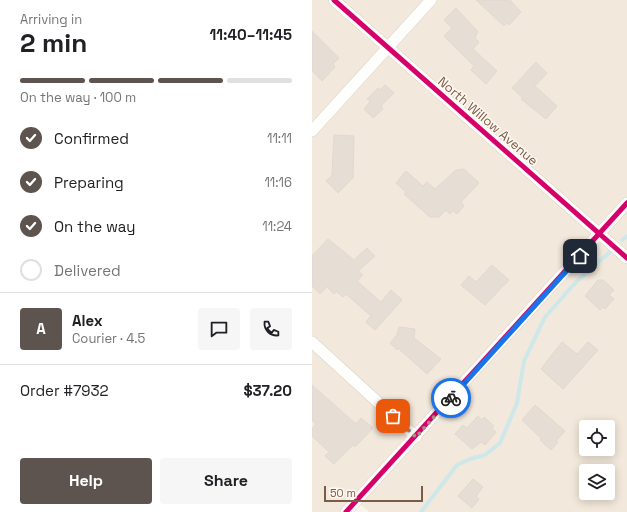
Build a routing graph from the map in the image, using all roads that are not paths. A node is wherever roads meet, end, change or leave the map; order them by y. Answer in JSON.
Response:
{"nodes":[{"id":1,"x":334,"y":0,"type":"edge"},
{"id":2,"x":432,"y":0,"type":"edge"},
{"id":3,"x":388,"y":48,"type":"junction"},
{"id":4,"x":312,"y":131,"type":"edge"},
{"id":5,"x":627,"y":203,"type":"edge"},
{"id":6,"x":600,"y":234,"type":"junction"},
{"id":7,"x":627,"y":258,"type":"edge"},
{"id":8,"x":312,"y":342,"type":"edge"},
{"id":9,"x":416,"y":437,"type":"junction"},
{"id":10,"x":346,"y":512,"type":"edge"}],
"edges":[{"from":1,"to":3,"type":"street","name":"North Willow Avenue"},
{"from":2,"to":3,"type":"street"},
{"from":3,"to":4,"type":"street"},
{"from":3,"to":6,"type":"street","name":"North Willow Avenue"},
{"from":5,"to":6,"type":"street"},
{"from":6,"to":7,"type":"street","name":"North Willow Avenue"},
{"from":6,"to":9,"type":"street"},
{"from":8,"to":9,"type":"street"},
{"from":9,"to":10,"type":"street"}]}
